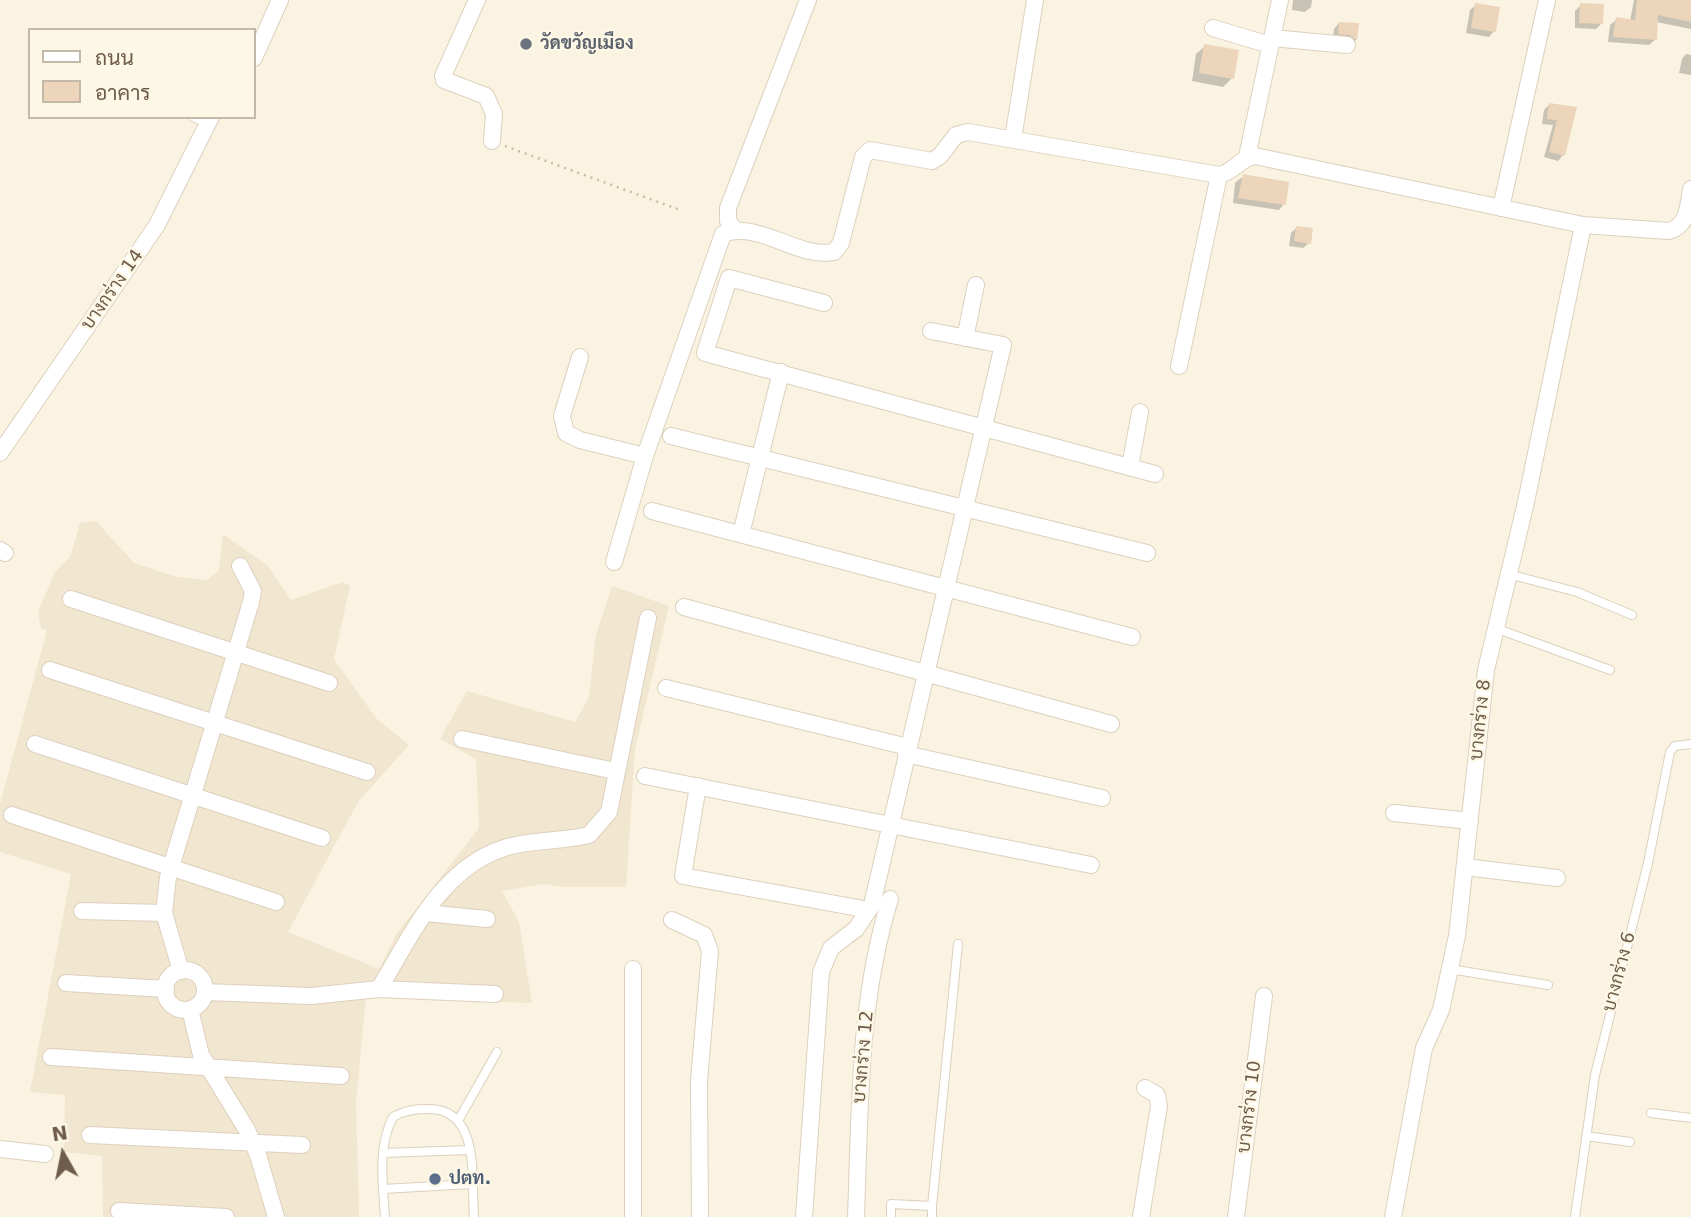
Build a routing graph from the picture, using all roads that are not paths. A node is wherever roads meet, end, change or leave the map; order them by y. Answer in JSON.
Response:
{"nodes":[{"id":1,"x":280,"y":0,"type":"edge"},
{"id":2,"x":477,"y":0,"type":"edge"},
{"id":3,"x":808,"y":0,"type":"edge"},
{"id":4,"x":1035,"y":0,"type":"edge"},
{"id":5,"x":1280,"y":0,"type":"edge"},
{"id":6,"x":1547,"y":0,"type":"edge"},
{"id":7,"x":1213,"y":28,"type":"dead end"},
{"id":8,"x":1271,"y":41,"type":"junction"},
{"id":9,"x":1347,"y":45,"type":"dead end"},
{"id":10,"x":256,"y":54,"type":"edge"},
{"id":11,"x":204,"y":119,"type":"edge"},
{"id":12,"x":1013,"y":139,"type":"junction"},
{"id":13,"x":492,"y":141,"type":"road end"},
{"id":14,"x":1247,"y":157,"type":"junction"},
{"id":15,"x":1219,"y":175,"type":"junction"},
{"id":16,"x":1691,"y":189,"type":"edge"},
{"id":17,"x":1501,"y":208,"type":"junction"},
{"id":18,"x":1583,"y":225,"type":"junction"},
{"id":19,"x":735,"y":230,"type":"junction"},
{"id":20,"x":976,"y":285,"type":"dead end"},
{"id":21,"x":824,"y":303,"type":"dead end"},
{"id":22,"x":931,"y":331,"type":"dead end"},
{"id":23,"x":965,"y":338,"type":"junction"},
{"id":24,"x":580,"y":357,"type":"dead end"},
{"id":25,"x":1179,"y":366,"type":"dead end"},
{"id":26,"x":781,"y":372,"type":"junction"},
{"id":27,"x":1140,"y":412,"type":"dead end"},
{"id":28,"x":984,"y":427,"type":"junction"},
{"id":29,"x":671,"y":436,"type":"dead end"},
{"id":30,"x":0,"y":453,"type":"edge"},
{"id":31,"x":645,"y":456,"type":"junction"},
{"id":32,"x":759,"y":458,"type":"junction"},
{"id":33,"x":1130,"y":467,"type":"junction"},
{"id":34,"x":1155,"y":474,"type":"dead end"},
{"id":35,"x":964,"y":508,"type":"junction"},
{"id":36,"x":652,"y":511,"type":"dead end"},
{"id":37,"x":741,"y":534,"type":"junction"},
{"id":38,"x":1147,"y":553,"type":"dead end"},
{"id":39,"x":614,"y":562,"type":"dead end"},
{"id":40,"x":240,"y":566,"type":"dead end"},
{"id":41,"x":1508,"y":573,"type":"junction"},
{"id":42,"x":946,"y":588,"type":"junction"},
{"id":43,"x":71,"y":599,"type":"dead end"},
{"id":44,"x":684,"y":607,"type":"dead end"},
{"id":45,"x":1632,"y":615,"type":"dead end"},
{"id":46,"x":648,"y":618,"type":"dead end"},
{"id":47,"x":1495,"y":628,"type":"junction"},
{"id":48,"x":1132,"y":637,"type":"dead end"},
{"id":49,"x":235,"y":654,"type":"junction"},
{"id":50,"x":50,"y":670,"type":"dead end"},
{"id":51,"x":1610,"y":670,"type":"dead end"},
{"id":52,"x":925,"y":673,"type":"junction"},
{"id":53,"x":329,"y":683,"type":"dead end"},
{"id":54,"x":666,"y":688,"type":"dead end"},
{"id":55,"x":215,"y":724,"type":"junction"},
{"id":56,"x":1111,"y":724,"type":"dead end"},
{"id":57,"x":462,"y":739,"type":"dead end"},
{"id":58,"x":35,"y":744,"type":"dead end"},
{"id":59,"x":1691,"y":744,"type":"edge"},
{"id":60,"x":907,"y":751,"type":"junction"},
{"id":61,"x":615,"y":771,"type":"junction"},
{"id":62,"x":367,"y":772,"type":"dead end"},
{"id":63,"x":645,"y":776,"type":"dead end"},
{"id":64,"x":698,"y":786,"type":"junction"},
{"id":65,"x":194,"y":794,"type":"junction"},
{"id":66,"x":1102,"y":798,"type":"dead end"},
{"id":67,"x":1394,"y":813,"type":"dead end"},
{"id":68,"x":12,"y":815,"type":"dead end"},
{"id":69,"x":1470,"y":821,"type":"junction"},
{"id":70,"x":890,"y":824,"type":"junction"},
{"id":71,"x":322,"y":838,"type":"dead end"},
{"id":72,"x":1091,"y":865,"type":"dead end"},
{"id":73,"x":171,"y":866,"type":"junction"},
{"id":74,"x":1465,"y":867,"type":"junction"},
{"id":75,"x":1557,"y":878,"type":"dead end"},
{"id":76,"x":890,"y":899,"type":"dead end"},
{"id":77,"x":276,"y":902,"type":"dead end"},
{"id":78,"x":869,"y":910,"type":"junction"},
{"id":79,"x":82,"y":911,"type":"dead end"},
{"id":80,"x":164,"y":913,"type":"junction"},
{"id":81,"x":425,"y":913,"type":"junction"},
{"id":82,"x":487,"y":919,"type":"dead end"},
{"id":83,"x":672,"y":920,"type":"dead end"},
{"id":84,"x":958,"y":943,"type":"dead end"},
{"id":85,"x":633,"y":969,"type":"dead end"},
{"id":86,"x":1451,"y":969,"type":"junction"},
{"id":87,"x":181,"y":971,"type":"junction"},
{"id":88,"x":66,"y":983,"type":"dead end"},
{"id":89,"x":1548,"y":985,"type":"dead end"},
{"id":90,"x":166,"y":989,"type":"junction"},
{"id":91,"x":379,"y":989,"type":"junction"},
{"id":92,"x":205,"y":992,"type":"junction"},
{"id":93,"x":495,"y":994,"type":"dead end"},
{"id":94,"x":1264,"y":996,"type":"dead end"},
{"id":95,"x":190,"y":1009,"type":"junction"},
{"id":96,"x":498,"y":1052,"type":"dead end"},
{"id":97,"x":51,"y":1057,"type":"dead end"},
{"id":98,"x":208,"y":1067,"type":"junction"},
{"id":99,"x":341,"y":1076,"type":"dead end"},
{"id":100,"x":1145,"y":1088,"type":"dead end"},
{"id":101,"x":1651,"y":1113,"type":"dead end"},
{"id":102,"x":1691,"y":1118,"type":"edge"},
{"id":103,"x":459,"y":1119,"type":"junction"},
{"id":104,"x":90,"y":1135,"type":"dead end"},
{"id":105,"x":1586,"y":1136,"type":"junction"},
{"id":106,"x":1630,"y":1142,"type":"dead end"},
{"id":107,"x":252,"y":1143,"type":"junction"},
{"id":108,"x":302,"y":1145,"type":"dead end"},
{"id":109,"x":0,"y":1149,"type":"edge"},
{"id":110,"x":469,"y":1150,"type":"junction"},
{"id":111,"x":383,"y":1153,"type":"junction"},
{"id":112,"x":45,"y":1154,"type":"dead end"},
{"id":113,"x":472,"y":1184,"type":"junction"},
{"id":114,"x":383,"y":1189,"type":"junction"},
{"id":115,"x":932,"y":1206,"type":"junction"},
{"id":116,"x":119,"y":1211,"type":"dead end"},
{"id":117,"x":226,"y":1217,"type":"edge"},
{"id":118,"x":276,"y":1217,"type":"edge"},
{"id":119,"x":385,"y":1217,"type":"edge"},
{"id":120,"x":474,"y":1217,"type":"edge"},
{"id":121,"x":633,"y":1217,"type":"edge"},
{"id":122,"x":700,"y":1217,"type":"edge"},
{"id":123,"x":804,"y":1217,"type":"edge"},
{"id":124,"x":856,"y":1217,"type":"edge"},
{"id":125,"x":891,"y":1217,"type":"edge"},
{"id":126,"x":932,"y":1217,"type":"edge"},
{"id":127,"x":1141,"y":1217,"type":"edge"},
{"id":128,"x":1236,"y":1217,"type":"edge"},
{"id":129,"x":1393,"y":1217,"type":"edge"},
{"id":130,"x":1575,"y":1217,"type":"edge"}],
"edges":[{"from":1,"to":10,"type":"street"},
{"from":2,"to":13,"type":"street"},
{"from":3,"to":19,"type":"street"},
{"from":4,"to":12,"type":"street"},
{"from":5,"to":8,"type":"street"},
{"from":6,"to":17,"type":"street"},
{"from":7,"to":8,"type":"street"},
{"from":8,"to":9,"type":"street"},
{"from":8,"to":14,"type":"street"},
{"from":11,"to":30,"type":"street","name":"บางกร่าง 14"},
{"from":12,"to":15,"type":"street"},
{"from":12,"to":19,"type":"street"},
{"from":14,"to":15,"type":"street"},
{"from":14,"to":17,"type":"street"},
{"from":15,"to":25,"type":"street"},
{"from":16,"to":18,"type":"street"},
{"from":17,"to":18,"type":"street"},
{"from":18,"to":41,"type":"street","name":"บางกร่าง 8"},
{"from":19,"to":31,"type":"street"},
{"from":20,"to":23,"type":"street"},
{"from":21,"to":26,"type":"street"},
{"from":22,"to":23,"type":"street"},
{"from":23,"to":28,"type":"street"},
{"from":24,"to":31,"type":"street"},
{"from":26,"to":28,"type":"street"},
{"from":26,"to":32,"type":"street"},
{"from":27,"to":33,"type":"street"},
{"from":28,"to":33,"type":"street"},
{"from":28,"to":35,"type":"street"},
{"from":29,"to":32,"type":"street"},
{"from":31,"to":39,"type":"street"},
{"from":32,"to":35,"type":"street"},
{"from":32,"to":37,"type":"street"},
{"from":33,"to":34,"type":"street"},
{"from":35,"to":38,"type":"street"},
{"from":35,"to":42,"type":"street"},
{"from":36,"to":37,"type":"street"},
{"from":37,"to":42,"type":"street"},
{"from":40,"to":49,"type":"street"},
{"from":41,"to":45,"type":"lane"},
{"from":41,"to":47,"type":"street","name":"บางกร่าง 8"},
{"from":42,"to":48,"type":"street"},
{"from":42,"to":52,"type":"street"},
{"from":43,"to":49,"type":"street"},
{"from":44,"to":52,"type":"street"},
{"from":46,"to":61,"type":"street"},
{"from":47,"to":51,"type":"lane"},
{"from":47,"to":69,"type":"street","name":"บางกร่าง 8"},
{"from":49,"to":53,"type":"street"},
{"from":49,"to":55,"type":"street"},
{"from":50,"to":55,"type":"street"},
{"from":52,"to":56,"type":"street"},
{"from":52,"to":60,"type":"street"},
{"from":54,"to":60,"type":"street"},
{"from":55,"to":62,"type":"street"},
{"from":55,"to":65,"type":"street"},
{"from":57,"to":61,"type":"street"},
{"from":58,"to":65,"type":"street"},
{"from":59,"to":105,"type":"lane","name":"บางกร่าง 6"},
{"from":60,"to":66,"type":"street"},
{"from":60,"to":70,"type":"street"},
{"from":61,"to":81,"type":"street"},
{"from":63,"to":64,"type":"street"},
{"from":64,"to":70,"type":"street"},
{"from":64,"to":78,"type":"street"},
{"from":65,"to":71,"type":"street"},
{"from":65,"to":73,"type":"street"},
{"from":67,"to":69,"type":"street"},
{"from":68,"to":73,"type":"street"},
{"from":69,"to":74,"type":"street","name":"บางกร่าง 8"},
{"from":70,"to":72,"type":"street"},
{"from":70,"to":78,"type":"street"},
{"from":73,"to":77,"type":"street"},
{"from":73,"to":80,"type":"street"},
{"from":74,"to":75,"type":"street"},
{"from":74,"to":86,"type":"street","name":"บางกร่าง 8"},
{"from":76,"to":124,"type":"street","name":"บางกร่าง 12"},
{"from":78,"to":123,"type":"street"},
{"from":79,"to":80,"type":"street"},
{"from":80,"to":87,"type":"street"},
{"from":81,"to":82,"type":"street"},
{"from":81,"to":91,"type":"street"},
{"from":83,"to":122,"type":"street"},
{"from":84,"to":115,"type":"lane"},
{"from":85,"to":121,"type":"street"},
{"from":86,"to":89,"type":"lane"},
{"from":86,"to":129,"type":"street","name":"บางกร่าง 8"},
{"from":87,"to":90,"type":"street"},
{"from":87,"to":92,"type":"street"},
{"from":88,"to":90,"type":"street"},
{"from":90,"to":95,"type":"street"},
{"from":91,"to":92,"type":"street"},
{"from":91,"to":93,"type":"street"},
{"from":92,"to":95,"type":"street"},
{"from":94,"to":128,"type":"street","name":"บางกร่าง 10"},
{"from":95,"to":98,"type":"street"},
{"from":96,"to":103,"type":"lane"},
{"from":97,"to":98,"type":"street"},
{"from":98,"to":99,"type":"street"},
{"from":98,"to":107,"type":"street"},
{"from":100,"to":127,"type":"street"},
{"from":101,"to":102,"type":"lane"},
{"from":103,"to":110,"type":"lane"},
{"from":103,"to":111,"type":"lane"},
{"from":104,"to":107,"type":"street"},
{"from":105,"to":106,"type":"lane"},
{"from":105,"to":130,"type":"lane","name":"บางกร่าง 6"},
{"from":107,"to":108,"type":"street"},
{"from":107,"to":118,"type":"street"},
{"from":109,"to":112,"type":"street"},
{"from":110,"to":111,"type":"lane"},
{"from":110,"to":113,"type":"lane"},
{"from":111,"to":114,"type":"lane"},
{"from":113,"to":114,"type":"lane"},
{"from":113,"to":120,"type":"lane"},
{"from":114,"to":119,"type":"lane"},
{"from":115,"to":125,"type":"lane"},
{"from":115,"to":126,"type":"lane"},
{"from":116,"to":117,"type":"street"}]}
